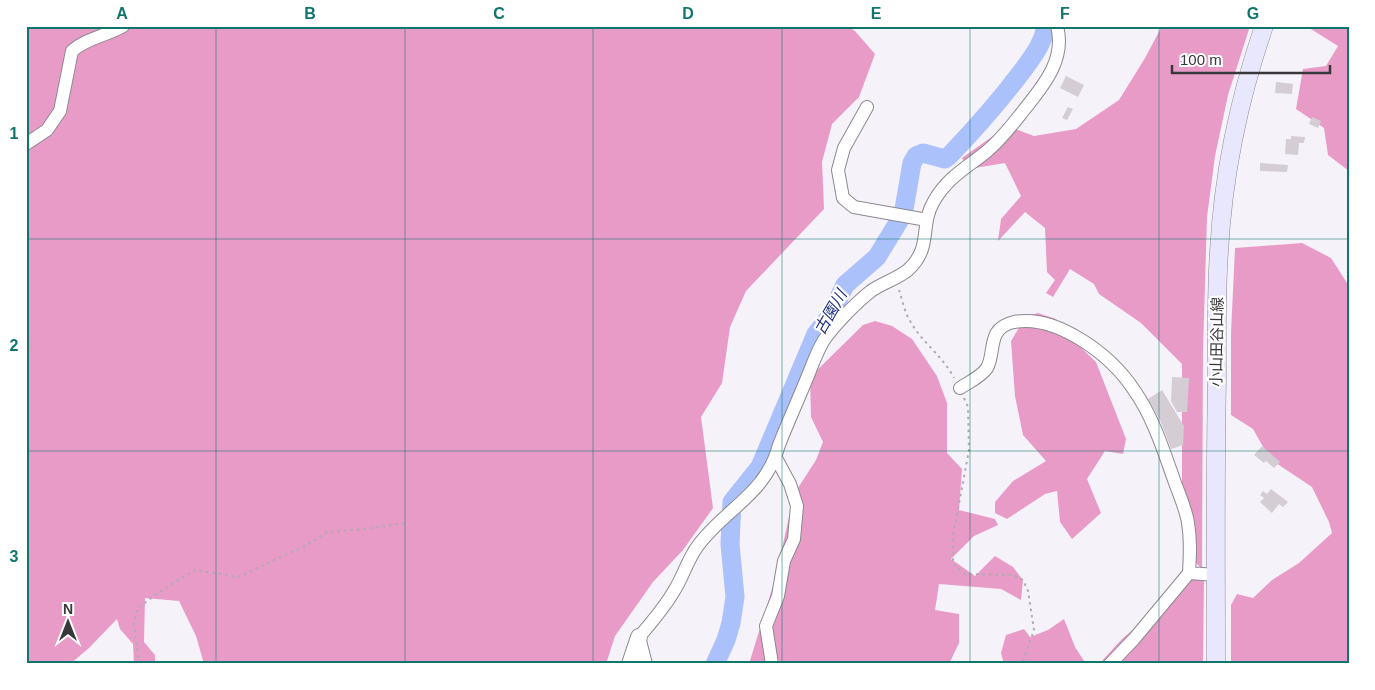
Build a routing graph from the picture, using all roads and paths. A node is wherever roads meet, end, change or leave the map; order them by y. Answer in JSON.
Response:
{"nodes":[{"id":1,"x":123,"y":26,"type":"edge"},
{"id":2,"x":1057,"y":26,"type":"edge"},
{"id":3,"x":1264,"y":26,"type":"edge"},
{"id":4,"x":867,"y":108,"type":"dead end"},
{"id":5,"x":26,"y":144,"type":"edge"},
{"id":6,"x":927,"y":220,"type":"junction"},
{"id":7,"x":894,"y":278,"type":"junction"},
{"id":8,"x":960,"y":388,"type":"junction"},
{"id":9,"x":776,"y":458,"type":"junction"},
{"id":10,"x":404,"y":523,"type":"dead end"},
{"id":11,"x":1190,"y":573,"type":"junction"},
{"id":12,"x":1216,"y":575,"type":"junction"},
{"id":13,"x":640,"y":637,"type":"junction"},
{"id":14,"x":139,"y":664,"type":"edge"},
{"id":15,"x":630,"y":664,"type":"edge"},
{"id":16,"x":646,"y":664,"type":"edge"},
{"id":17,"x":772,"y":664,"type":"edge"},
{"id":18,"x":1022,"y":664,"type":"edge"},
{"id":19,"x":1110,"y":664,"type":"edge"},
{"id":20,"x":1216,"y":664,"type":"edge"}],
"edges":[{"from":1,"to":5,"type":"street"},
{"from":2,"to":6,"type":"street"},
{"from":3,"to":12,"type":"main road","name":"小山田谷山線"},
{"from":4,"to":6,"type":"street"},
{"from":6,"to":7,"type":"street"},
{"from":7,"to":8,"type":"path"},
{"from":7,"to":9,"type":"street"},
{"from":8,"to":11,"type":"street"},
{"from":8,"to":18,"type":"path"},
{"from":9,"to":13,"type":"street"},
{"from":9,"to":17,"type":"street"},
{"from":10,"to":14,"type":"path"},
{"from":11,"to":12,"type":"street"},
{"from":11,"to":19,"type":"street"},
{"from":12,"to":20,"type":"main road","name":"小山田谷山線"},
{"from":13,"to":15,"type":"street"},
{"from":13,"to":16,"type":"street"}]}
